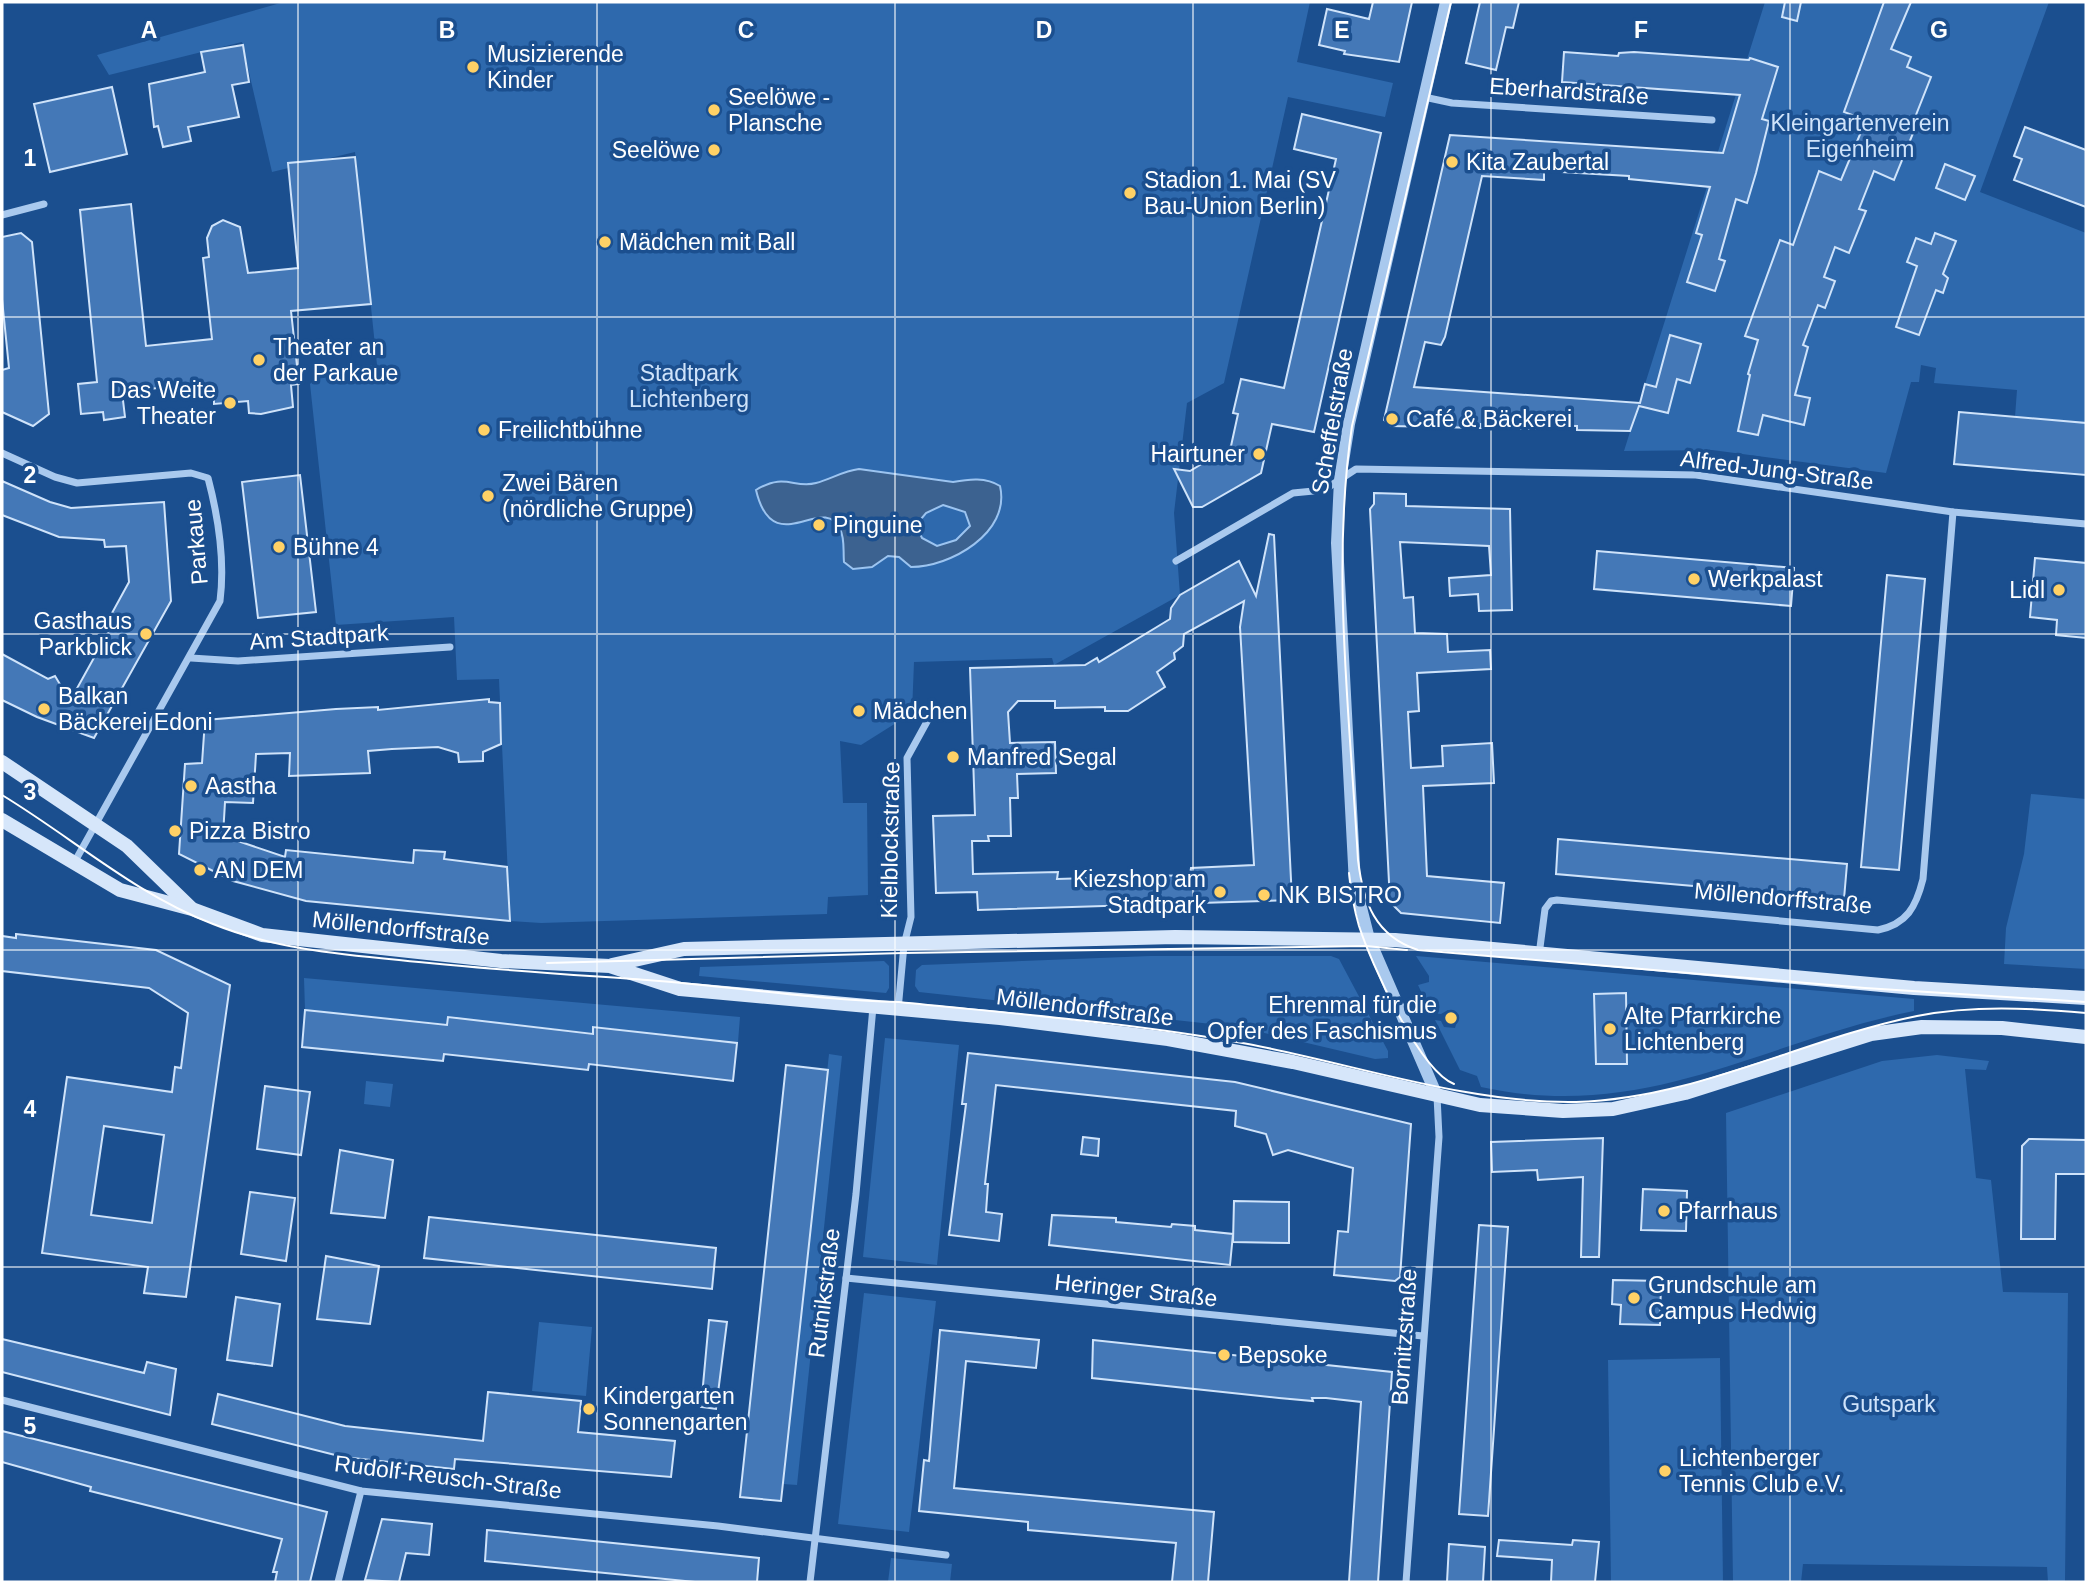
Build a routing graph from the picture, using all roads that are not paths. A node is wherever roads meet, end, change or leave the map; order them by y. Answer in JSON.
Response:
{"nodes":[{"id":1,"x":1446,"y":2,"type":"edge"},
{"id":2,"x":1424,"y":97,"type":"junction"},
{"id":3,"x":1712,"y":120,"type":"dead end"},
{"id":4,"x":44,"y":204,"type":"dead end"},
{"id":5,"x":2,"y":215,"type":"edge"},
{"id":6,"x":2,"y":453,"type":"edge"},
{"id":7,"x":1340,"y":480,"type":"junction"},
{"id":8,"x":1953,"y":512,"type":"junction"},
{"id":9,"x":2086,"y":524,"type":"edge"},
{"id":10,"x":1176,"y":561,"type":"dead end"},
{"id":11,"x":450,"y":647,"type":"dead end"},
{"id":12,"x":191,"y":658,"type":"junction"},
{"id":13,"x":929,"y":718,"type":"dead end"},
{"id":14,"x":2,"y":762,"type":"edge"},
{"id":15,"x":2,"y":820,"type":"edge"},
{"id":16,"x":96,"y":825,"type":"junction"},
{"id":17,"x":74,"y":863,"type":"junction"},
{"id":18,"x":192,"y":909,"type":"junction"},
{"id":19,"x":1369,"y":939,"type":"junction"},
{"id":20,"x":904,"y":946,"type":"junction"},
{"id":21,"x":1539,"y":956,"type":"junction"},
{"id":22,"x":610,"y":966,"type":"junction"},
{"id":23,"x":2086,"y":998,"type":"edge"},
{"id":24,"x":873,"y":1007,"type":"junction"},
{"id":25,"x":898,"y":1010,"type":"junction"},
{"id":26,"x":2086,"y":1037,"type":"edge"},
{"id":27,"x":1437,"y":1096,"type":"junction"},
{"id":28,"x":846,"y":1278,"type":"junction"},
{"id":29,"x":1423,"y":1336,"type":"junction"},
{"id":30,"x":2,"y":1400,"type":"edge"},
{"id":31,"x":361,"y":1491,"type":"junction"},
{"id":32,"x":815,"y":1541,"type":"junction"},
{"id":33,"x":946,"y":1555,"type":"dead end"},
{"id":34,"x":338,"y":1582,"type":"edge"},
{"id":35,"x":810,"y":1582,"type":"edge"},
{"id":36,"x":1406,"y":1582,"type":"edge"}],
"edges":[{"from":1,"to":2,"type":"street","name":"Scheffelstraße"},
{"from":2,"to":3,"type":"street","name":"Eberhardstraße"},
{"from":2,"to":7,"type":"street","name":"Scheffelstraße"},
{"from":4,"to":5,"type":"street"},
{"from":6,"to":12,"type":"street","name":"Parkaue"},
{"from":7,"to":8,"type":"street","name":"Alfred-Jung-Straße"},
{"from":7,"to":10,"type":"street"},
{"from":7,"to":19,"type":"street","name":"Scheffelstraße"},
{"from":8,"to":9,"type":"street","name":"Alfred-Jung-Straße"},
{"from":8,"to":21,"type":"street","name":"Möllendorffstraße"},
{"from":11,"to":12,"type":"street","name":"Am Stadtpark"},
{"from":12,"to":16,"type":"street","name":"Parkaue"},
{"from":13,"to":20,"type":"street","name":"Kielblockstraße"},
{"from":14,"to":16,"type":"main road","name":"Möllendorffstraße"},
{"from":15,"to":17,"type":"main road","name":"Möllendorffstraße"},
{"from":16,"to":17,"type":"street","name":"Parkaue"},
{"from":16,"to":18,"type":"main road","name":"Möllendorffstraße"},
{"from":17,"to":18,"type":"main road","name":"Möllendorffstraße"},
{"from":18,"to":22,"type":"main road","name":"Möllendorffstraße"},
{"from":19,"to":20,"type":"main road","name":"Möllendorffstraße"},
{"from":19,"to":21,"type":"main road","name":"Möllendorffstraße"},
{"from":19,"to":27,"type":"street","name":"Scheffelstraße"},
{"from":20,"to":22,"type":"main road","name":"Möllendorffstraße"},
{"from":20,"to":25,"type":"street","name":"Kielblockstraße"},
{"from":21,"to":23,"type":"main road","name":"Möllendorffstraße"},
{"from":22,"to":24,"type":"main road","name":"Möllendorffstraße"},
{"from":24,"to":25,"type":"main road","name":"Möllendorffstraße"},
{"from":24,"to":28,"type":"street","name":"Rutnikstraße"},
{"from":25,"to":27,"type":"main road","name":"Möllendorffstraße"},
{"from":26,"to":27,"type":"main road","name":"Möllendorffstraße"},
{"from":27,"to":29,"type":"street","name":"Bornitzstraße"},
{"from":28,"to":29,"type":"street","name":"Heringer Straße"},
{"from":28,"to":32,"type":"street","name":"Rutnikstraße"},
{"from":29,"to":36,"type":"street","name":"Bornitzstraße"},
{"from":30,"to":31,"type":"street","name":"Rudolf-Reusch-Straße"},
{"from":31,"to":32,"type":"street","name":"Rudolf-Reusch-Straße"},
{"from":31,"to":34,"type":"street"},
{"from":32,"to":33,"type":"street","name":"Rudolf-Reusch-Straße"},
{"from":32,"to":35,"type":"street","name":"Rutnikstraße"}]}
